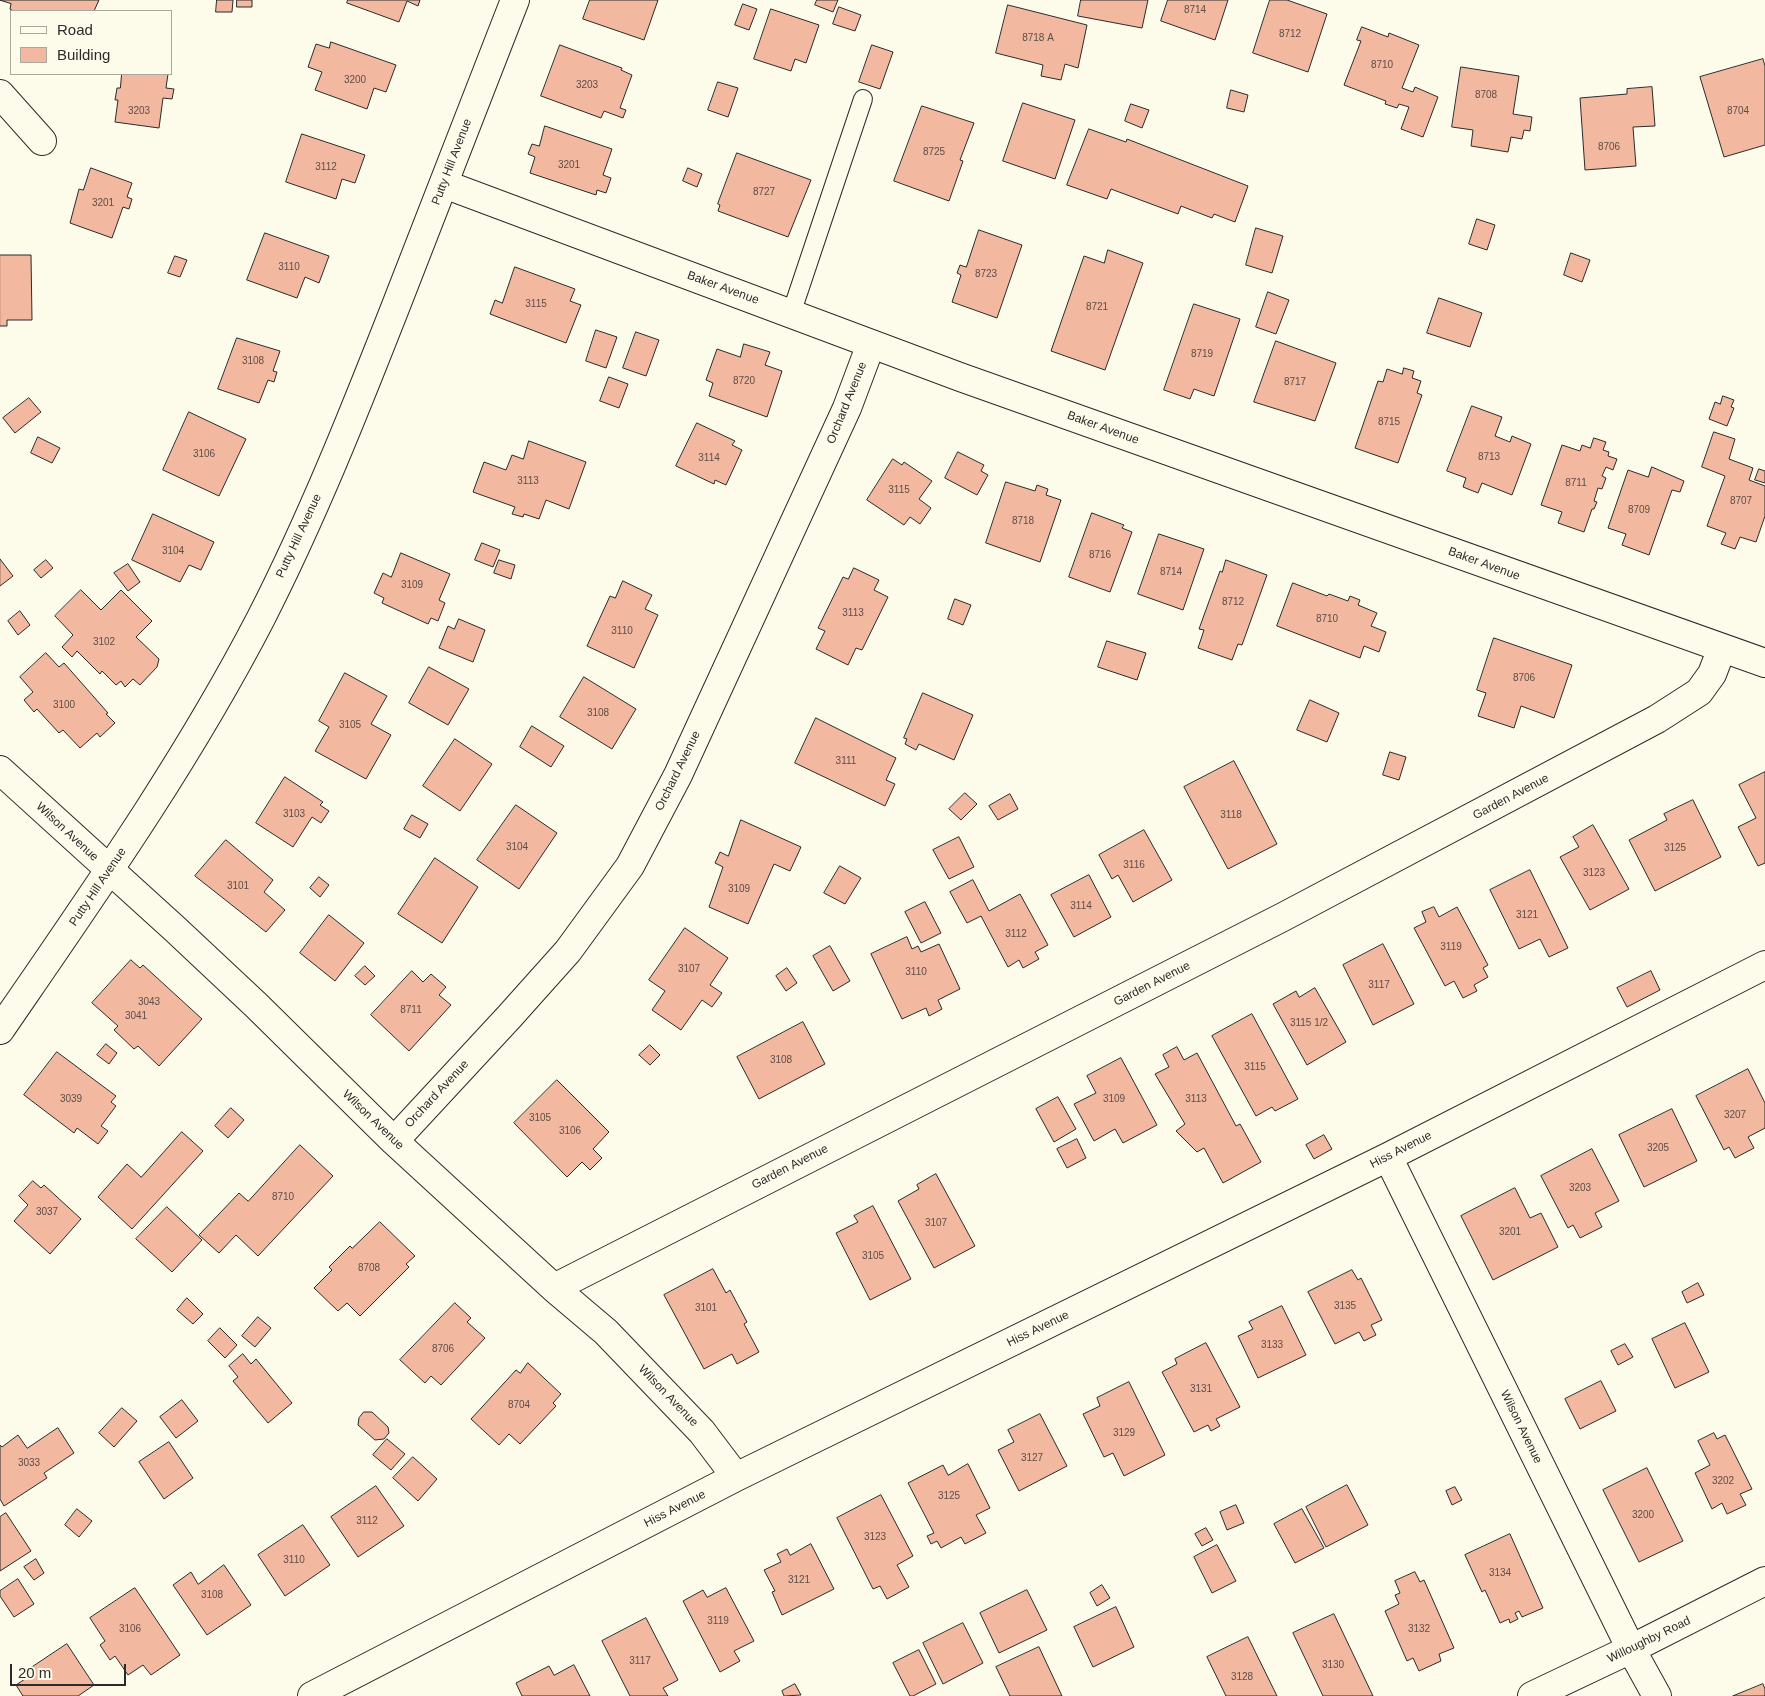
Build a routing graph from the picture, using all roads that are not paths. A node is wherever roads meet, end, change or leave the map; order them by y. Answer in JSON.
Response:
{"nodes":[{"id":1,"x":515,"y":0,"type":"edge"},
{"id":2,"x":0,"y":94,"type":"edge"},
{"id":3,"x":863,"y":100,"type":"dead end"},
{"id":4,"x":42,"y":141,"type":"dead end"},
{"id":5,"x":444,"y":184,"type":"junction"},
{"id":6,"x":791,"y":314,"type":"junction"},
{"id":7,"x":870,"y":344,"type":"junction"},
{"id":8,"x":1722,"y":648,"type":"junction"},
{"id":9,"x":1765,"y":663,"type":"edge"},
{"id":10,"x":0,"y":770,"type":"edge"},
{"id":11,"x":110,"y":871,"type":"junction"},
{"id":12,"x":1765,"y":965,"type":"edge"},
{"id":13,"x":0,"y":1030,"type":"edge"},
{"id":14,"x":394,"y":1141,"type":"junction"},
{"id":15,"x":1388,"y":1157,"type":"junction"},
{"id":16,"x":554,"y":1288,"type":"junction"},
{"id":17,"x":736,"y":1478,"type":"junction"},
{"id":18,"x":1765,"y":1581,"type":"edge"},
{"id":19,"x":1631,"y":1649,"type":"junction"},
{"id":20,"x":312,"y":1696,"type":"edge"},
{"id":21,"x":1532,"y":1696,"type":"edge"},
{"id":22,"x":1657,"y":1696,"type":"edge"}],
"edges":[{"from":1,"to":5,"type":"street","name":"Putty Hill Avenue"},
{"from":2,"to":4,"type":"street"},
{"from":3,"to":6,"type":"lane"},
{"from":5,"to":6,"type":"street","name":"Baker Avenue"},
{"from":5,"to":11,"type":"street","name":"Putty Hill Avenue"},
{"from":6,"to":7,"type":"street","name":"Baker Avenue"},
{"from":7,"to":8,"type":"street","name":"Baker Avenue"},
{"from":7,"to":14,"type":"street","name":"Orchard Avenue"},
{"from":8,"to":9,"type":"street","name":"Baker Avenue"},
{"from":8,"to":16,"type":"street","name":"Garden Avenue"},
{"from":10,"to":11,"type":"street","name":"Wilson Avenue"},
{"from":11,"to":13,"type":"street","name":"Putty Hill Avenue"},
{"from":11,"to":14,"type":"street","name":"Wilson Avenue"},
{"from":12,"to":15,"type":"street","name":"Hiss Avenue"},
{"from":14,"to":16,"type":"street","name":"Wilson Avenue"},
{"from":15,"to":17,"type":"street","name":"Hiss Avenue"},
{"from":15,"to":19,"type":"street","name":"Wilson Avenue"},
{"from":16,"to":17,"type":"street","name":"Wilson Avenue"},
{"from":17,"to":20,"type":"street","name":"Hiss Avenue"},
{"from":18,"to":19,"type":"street","name":"Willoughby Road"},
{"from":19,"to":21,"type":"street","name":"Willoughby Road"},
{"from":19,"to":22,"type":"street","name":"Wilson Avenue"}]}
